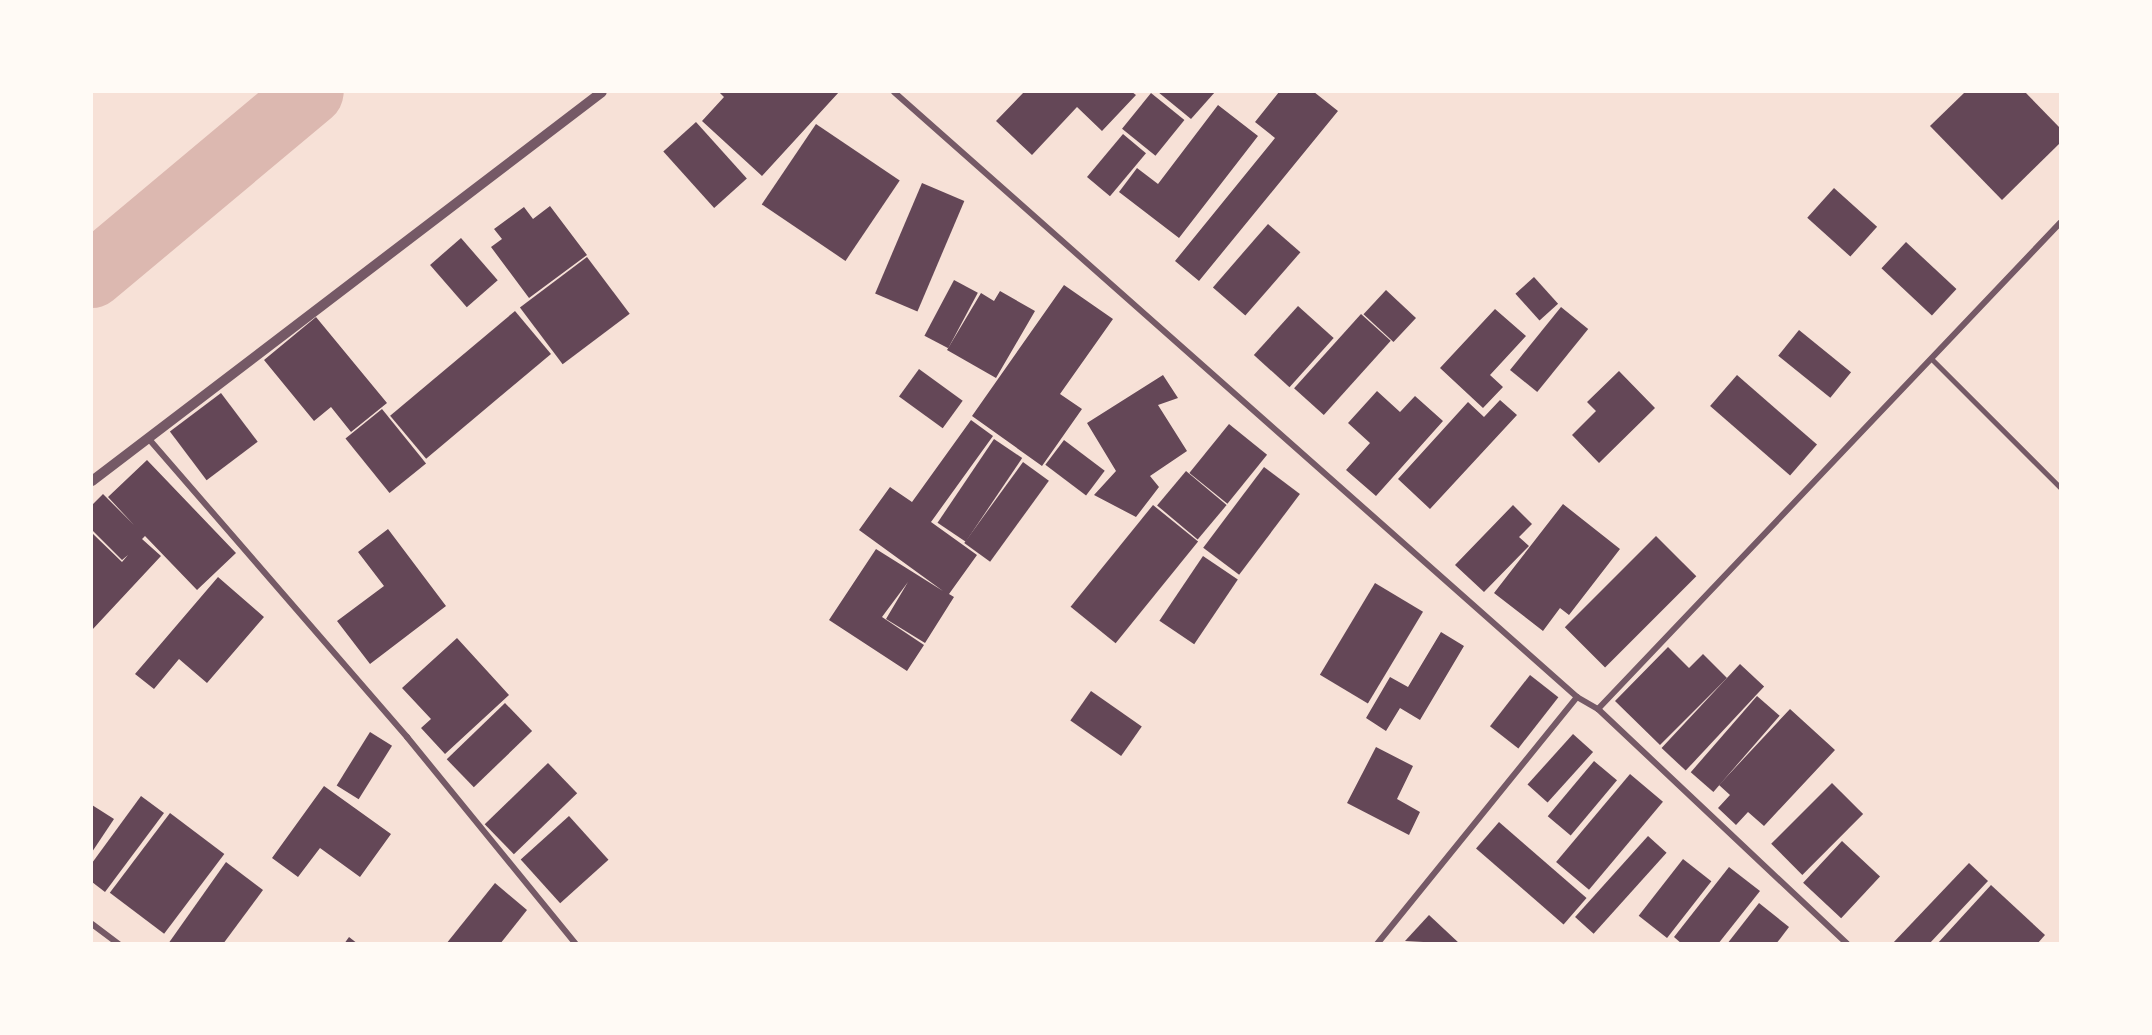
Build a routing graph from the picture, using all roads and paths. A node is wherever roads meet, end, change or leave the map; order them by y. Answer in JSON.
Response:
{"nodes":[{"id":1,"x":602,"y":92,"type":"edge"},
{"id":2,"x":894,"y":92,"type":"edge"},
{"id":3,"x":2061,"y":223,"type":"edge"},
{"id":4,"x":1932,"y":359,"type":"junction"},
{"id":5,"x":145,"y":436,"type":"junction"},
{"id":6,"x":92,"y":480,"type":"edge"},
{"id":7,"x":2061,"y":487,"type":"edge"},
{"id":8,"x":1577,"y":697,"type":"junction"},
{"id":9,"x":1598,"y":709,"type":"junction"},
{"id":10,"x":92,"y":924,"type":"edge"},
{"id":11,"x":119,"y":944,"type":"edge"},
{"id":12,"x":576,"y":944,"type":"edge"},
{"id":13,"x":1377,"y":944,"type":"edge"},
{"id":14,"x":1847,"y":944,"type":"edge"}],
"edges":[{"from":1,"to":5,"type":"street"},
{"from":2,"to":8,"type":"street"},
{"from":3,"to":4,"type":"street"},
{"from":4,"to":7,"type":"lane"},
{"from":4,"to":9,"type":"street"},
{"from":5,"to":6,"type":"street"},
{"from":5,"to":12,"type":"street"},
{"from":8,"to":9,"type":"street"},
{"from":8,"to":13,"type":"street"},
{"from":9,"to":14,"type":"street"},
{"from":10,"to":11,"type":"street"}]}
